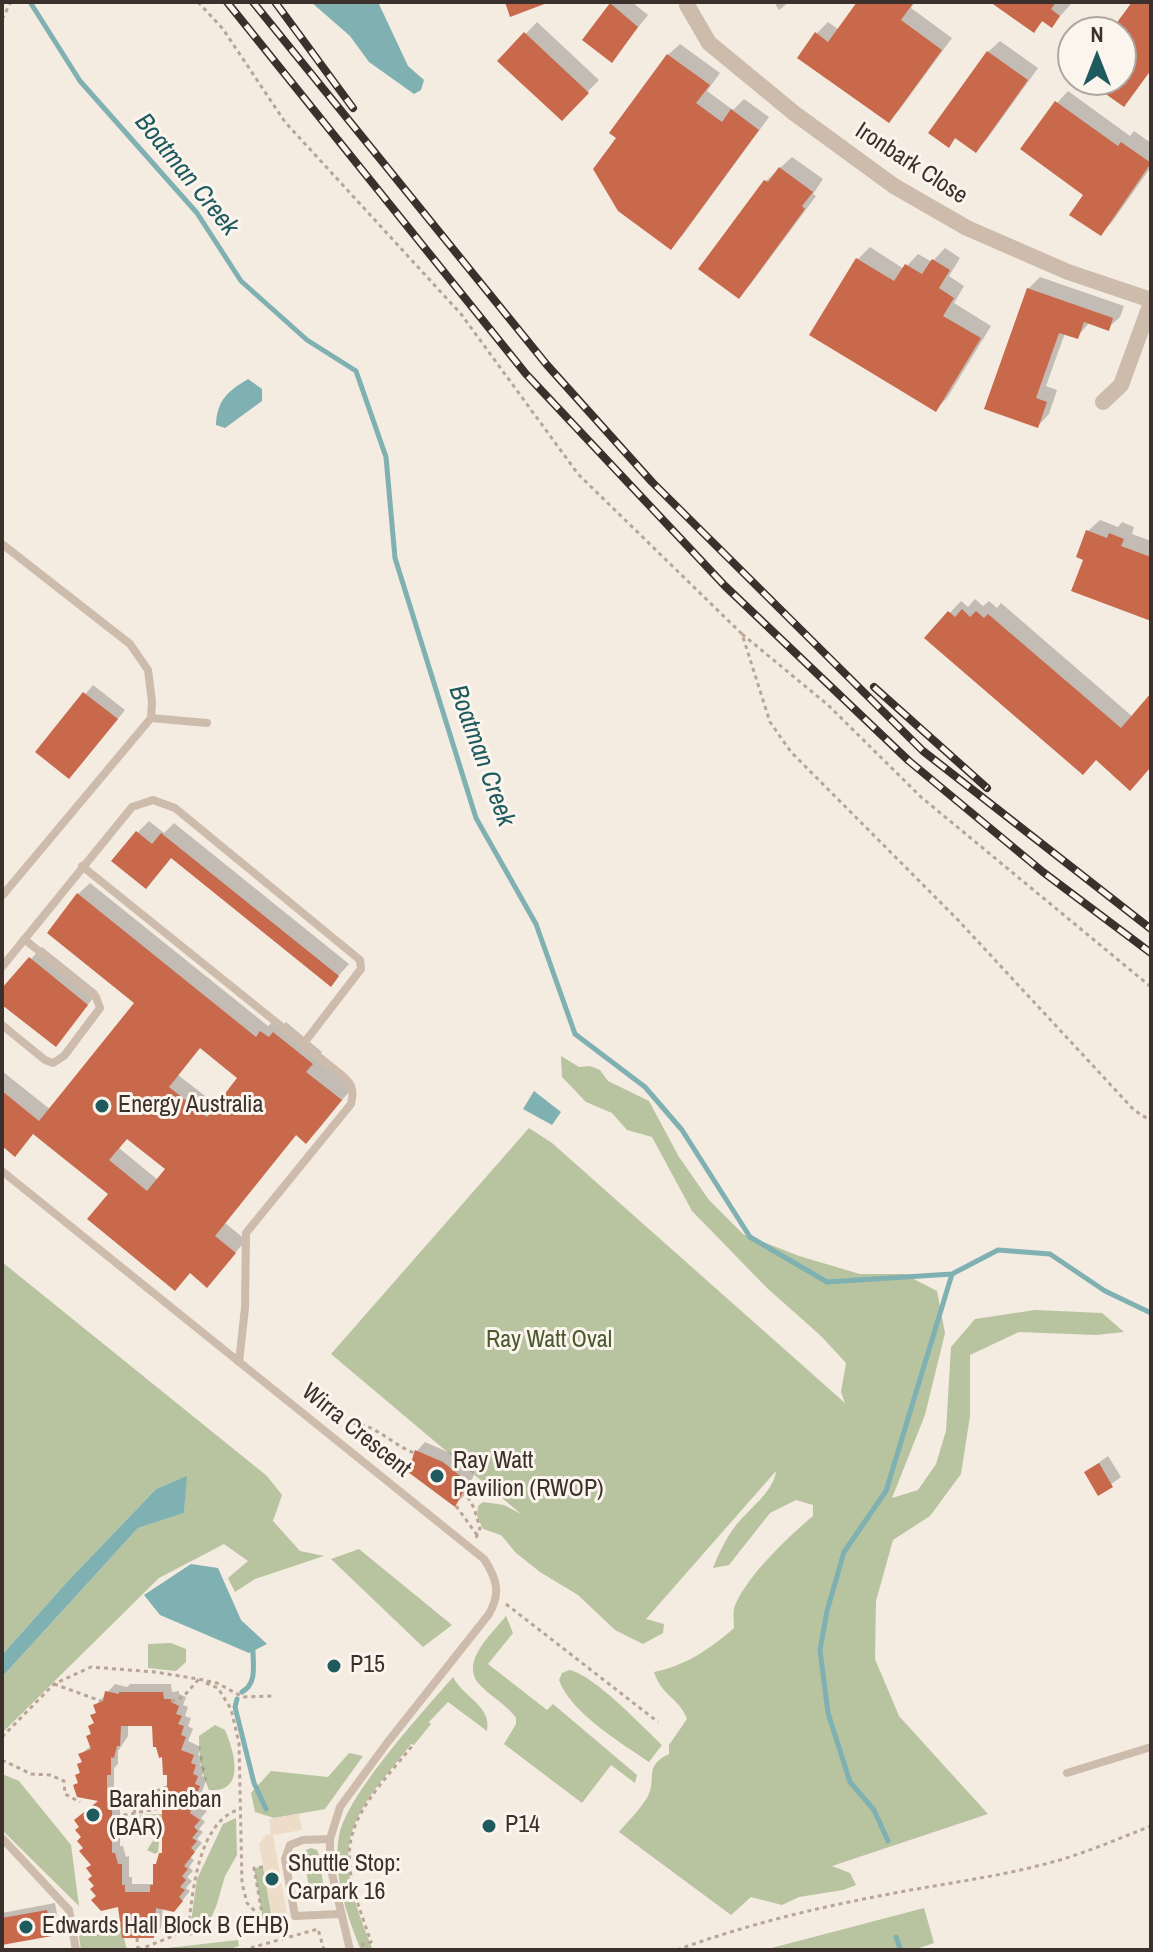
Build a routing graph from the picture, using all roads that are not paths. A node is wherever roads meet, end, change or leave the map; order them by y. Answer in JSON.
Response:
{"nodes":[{"id":1,"x":685,"y":4,"type":"edge"},
{"id":2,"x":1151,"y":302,"type":"edge"},
{"id":3,"x":1103,"y":402,"type":"dead end"},
{"id":4,"x":2,"y":544,"type":"edge"},
{"id":5,"x":151,"y":718,"type":"junction"},
{"id":6,"x":207,"y":723,"type":"dead end"},
{"id":7,"x":82,"y":866,"type":"junction"},
{"id":8,"x":2,"y":896,"type":"edge"},
{"id":9,"x":24,"y":939,"type":"junction"},
{"id":10,"x":2,"y":967,"type":"edge"},
{"id":11,"x":2,"y":1025,"type":"edge"},
{"id":12,"x":304,"y":1043,"type":"junction"},
{"id":13,"x":2,"y":1171,"type":"edge"},
{"id":14,"x":239,"y":1362,"type":"junction"},
{"id":15,"x":1151,"y":1747,"type":"edge"},
{"id":16,"x":1067,"y":1773,"type":"dead end"},
{"id":17,"x":2,"y":1838,"type":"edge"},
{"id":18,"x":330,"y":1839,"type":"junction"},
{"id":19,"x":340,"y":1914,"type":"junction"},
{"id":20,"x":354,"y":1948,"type":"edge"},
{"id":21,"x":76,"y":1950,"type":"edge"}],
"edges":[{"from":1,"to":2,"type":"street","name":"Ironbark Close"},
{"from":2,"to":3,"type":"street"},
{"from":4,"to":5,"type":"lane"},
{"from":5,"to":6,"type":"lane"},
{"from":5,"to":8,"type":"lane"},
{"from":7,"to":9,"type":"lane"},
{"from":7,"to":12,"type":"lane"},
{"from":7,"to":12,"type":"lane"},
{"from":9,"to":10,"type":"lane"},
{"from":9,"to":11,"type":"lane"},
{"from":12,"to":14,"type":"lane"},
{"from":13,"to":14,"type":"lane","name":"Wirra Crescent"},
{"from":14,"to":18,"type":"lane","name":"Wirra Crescent"},
{"from":15,"to":16,"type":"lane"},
{"from":17,"to":21,"type":"lane"},
{"from":18,"to":19,"type":"lane"},
{"from":18,"to":19,"type":"lane"},
{"from":19,"to":20,"type":"lane"}]}
